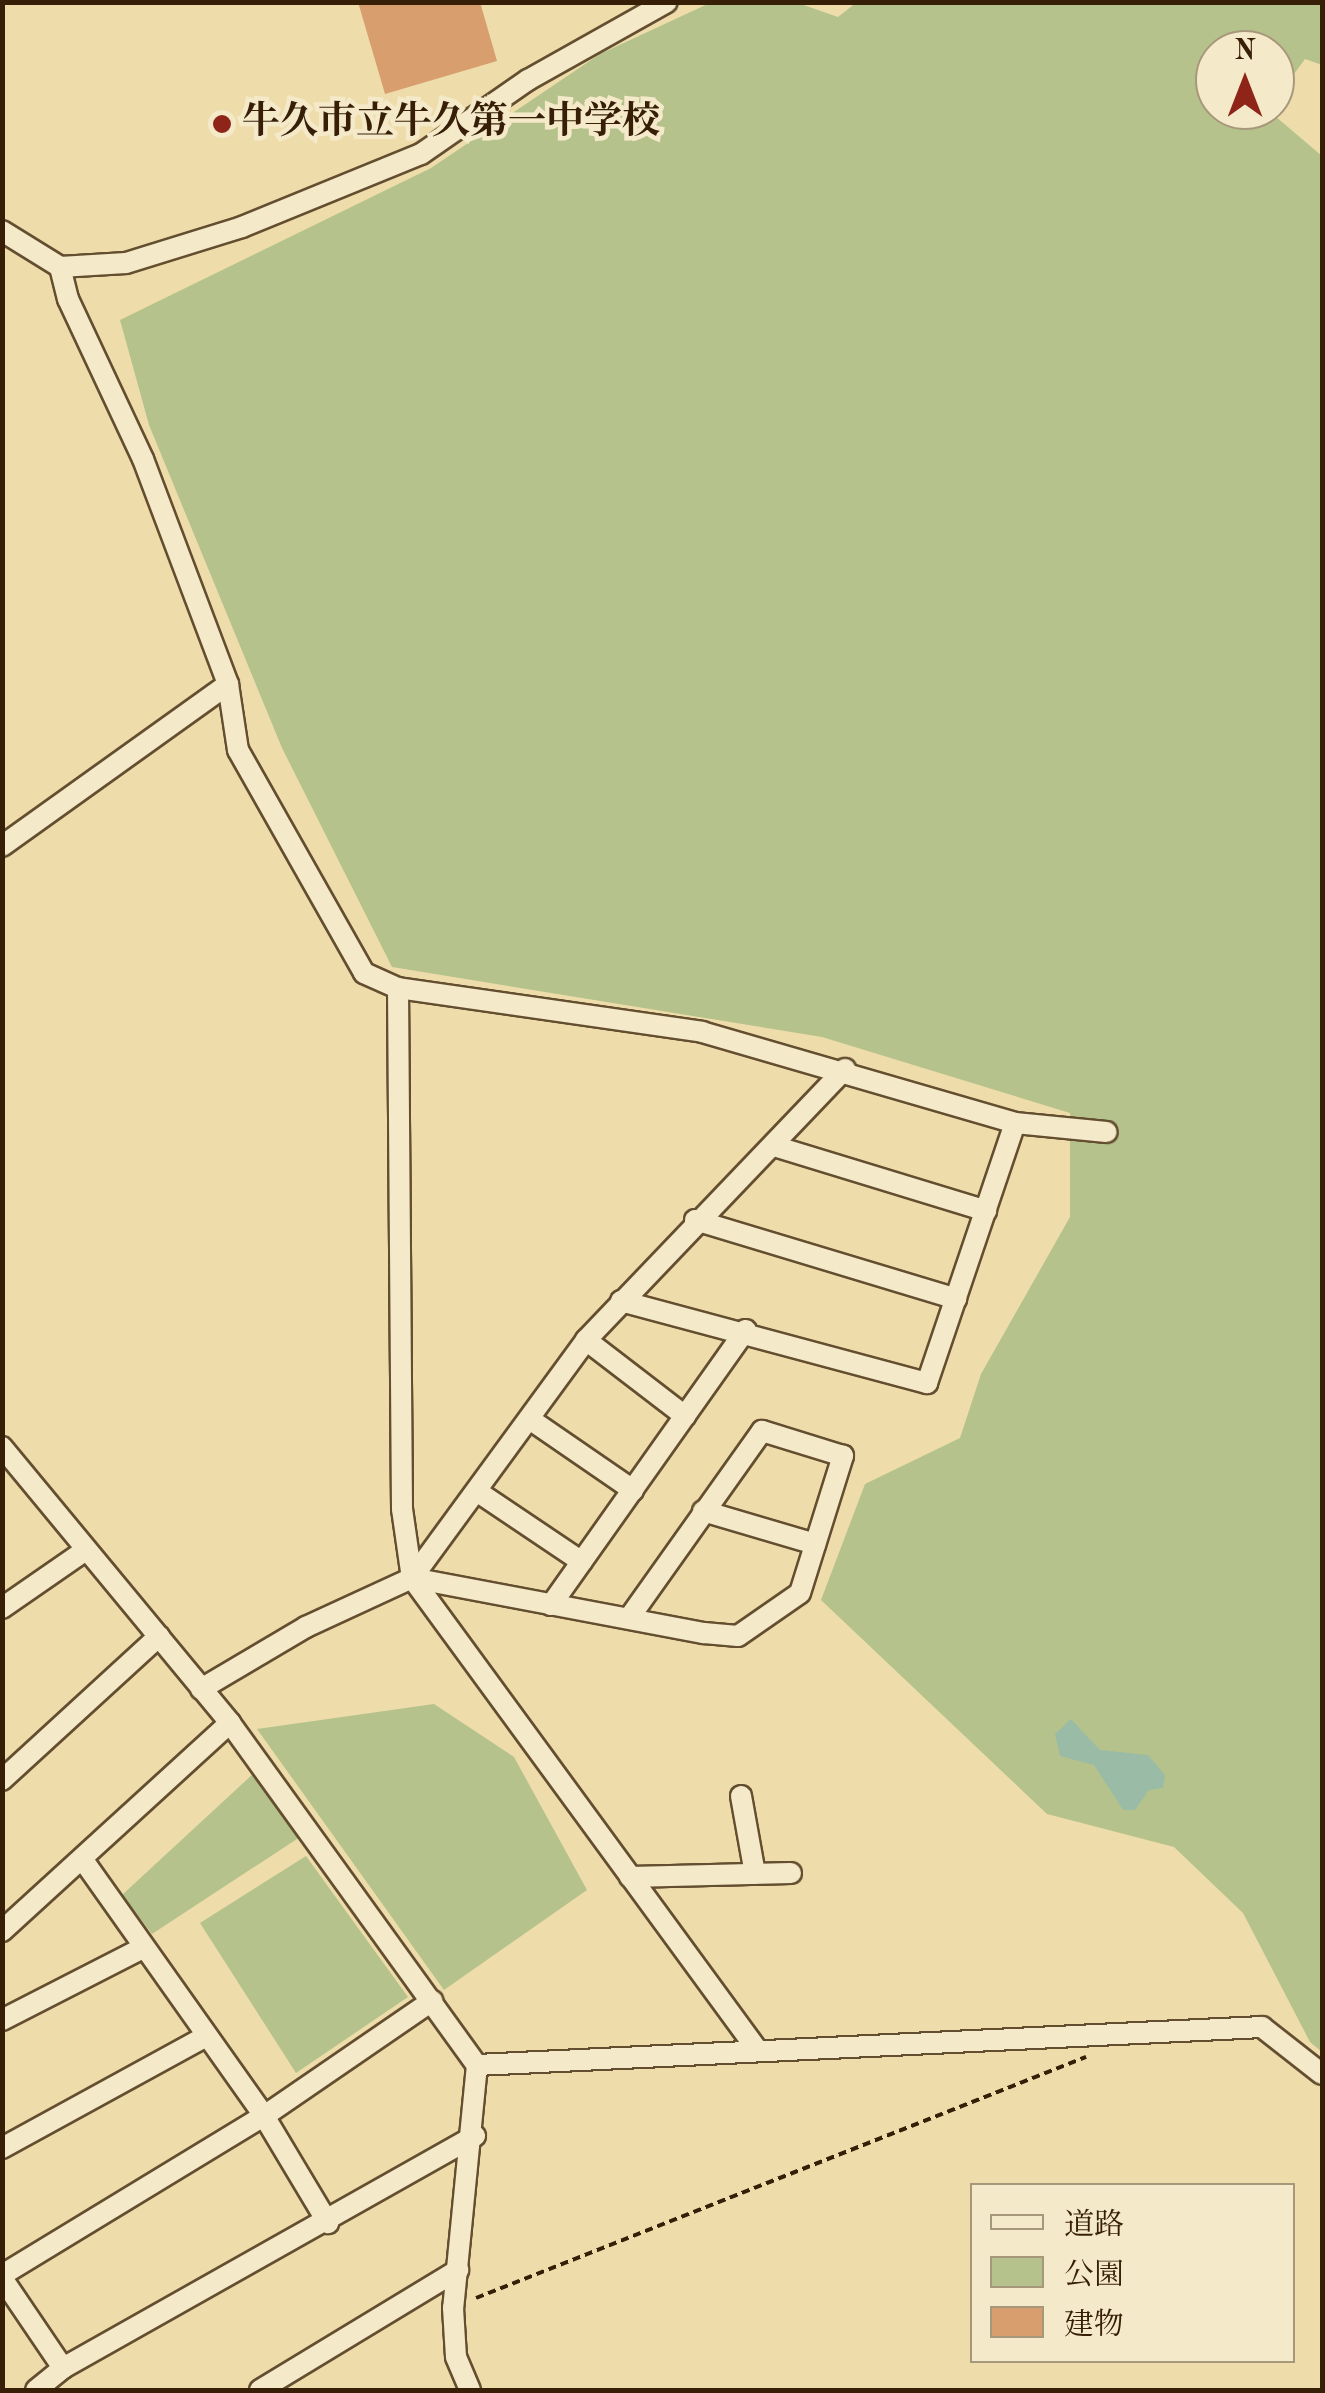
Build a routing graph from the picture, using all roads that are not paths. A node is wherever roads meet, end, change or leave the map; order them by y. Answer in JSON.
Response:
{"nodes":[{"id":1,"x":667,"y":2,"type":"edge"},
{"id":2,"x":2,"y":231,"type":"edge"},
{"id":3,"x":60,"y":267,"type":"junction"},
{"id":4,"x":228,"y":684,"type":"junction"},
{"id":5,"x":2,"y":846,"type":"edge"},
{"id":6,"x":398,"y":988,"type":"junction"},
{"id":7,"x":845,"y":1069,"type":"junction"},
{"id":8,"x":1015,"y":1124,"type":"junction"},
{"id":9,"x":1107,"y":1132,"type":"dead end"},
{"id":10,"x":774,"y":1146,"type":"junction"},
{"id":11,"x":986,"y":1210,"type":"junction"},
{"id":12,"x":695,"y":1220,"type":"junction"},
{"id":13,"x":956,"y":1299,"type":"junction"},
{"id":14,"x":621,"y":1300,"type":"junction"},
{"id":15,"x":746,"y":1330,"type":"junction"},
{"id":16,"x":586,"y":1340,"type":"junction"},
{"id":17,"x":686,"y":1416,"type":"junction"},
{"id":18,"x":531,"y":1420,"type":"junction"},
{"id":19,"x":2,"y":1447,"type":"edge"},
{"id":20,"x":11,"y":1476,"type":"edge"},
{"id":21,"x":633,"y":1490,"type":"junction"},
{"id":22,"x":478,"y":1492,"type":"junction"},
{"id":23,"x":702,"y":1511,"type":"junction"},
{"id":24,"x":815,"y":1544,"type":"junction"},
{"id":25,"x":84,"y":1552,"type":"junction"},
{"id":26,"x":582,"y":1562,"type":"junction"},
{"id":27,"x":412,"y":1578,"type":"junction"},
{"id":28,"x":551,"y":1605,"type":"junction"},
{"id":29,"x":2,"y":1608,"type":"edge"},
{"id":30,"x":630,"y":1618,"type":"junction"},
{"id":31,"x":158,"y":1636,"type":"junction"},
{"id":32,"x":201,"y":1689,"type":"junction"},
{"id":33,"x":230,"y":1722,"type":"junction"},
{"id":34,"x":2,"y":1780,"type":"edge"},
{"id":35,"x":741,"y":1796,"type":"dead end"},
{"id":36,"x":83,"y":1860,"type":"junction"},
{"id":37,"x":791,"y":1873,"type":"dead end"},
{"id":38,"x":755,"y":1874,"type":"junction"},
{"id":39,"x":630,"y":1877,"type":"junction"},
{"id":40,"x":2,"y":1931,"type":"edge"},
{"id":41,"x":143,"y":1948,"type":"junction"},
{"id":42,"x":432,"y":2001,"type":"junction"},
{"id":43,"x":2,"y":2020,"type":"edge"},
{"id":44,"x":203,"y":2038,"type":"junction"},
{"id":45,"x":758,"y":2051,"type":"junction"},
{"id":46,"x":477,"y":2065,"type":"junction"},
{"id":47,"x":1322,"y":2074,"type":"edge"},
{"id":48,"x":264,"y":2116,"type":"junction"},
{"id":49,"x":475,"y":2136,"type":"junction"},
{"id":50,"x":2,"y":2148,"type":"edge"},
{"id":51,"x":328,"y":2223,"type":"junction"},
{"id":52,"x":458,"y":2270,"type":"junction"},
{"id":53,"x":2,"y":2276,"type":"edge"},
{"id":54,"x":64,"y":2368,"type":"junction"},
{"id":55,"x":36,"y":2390,"type":"edge"},
{"id":56,"x":260,"y":2390,"type":"edge"},
{"id":57,"x":470,"y":2390,"type":"edge"}],
"edges":[{"from":1,"to":3,"type":"street"},
{"from":2,"to":3,"type":"street"},
{"from":3,"to":4,"type":"street"},
{"from":4,"to":5,"type":"street"},
{"from":4,"to":6,"type":"street"},
{"from":6,"to":7,"type":"street"},
{"from":6,"to":27,"type":"street"},
{"from":7,"to":8,"type":"street"},
{"from":7,"to":10,"type":"street"},
{"from":8,"to":9,"type":"street"},
{"from":8,"to":11,"type":"street"},
{"from":10,"to":11,"type":"street"},
{"from":10,"to":12,"type":"street"},
{"from":11,"to":13,"type":"street"},
{"from":12,"to":13,"type":"street"},
{"from":12,"to":14,"type":"street"},
{"from":13,"to":15,"type":"street"},
{"from":14,"to":15,"type":"street"},
{"from":14,"to":16,"type":"street"},
{"from":15,"to":17,"type":"street"},
{"from":16,"to":17,"type":"street"},
{"from":16,"to":18,"type":"street"},
{"from":17,"to":21,"type":"street"},
{"from":18,"to":21,"type":"street"},
{"from":18,"to":22,"type":"street"},
{"from":19,"to":20,"type":"street"},
{"from":20,"to":25,"type":"street"},
{"from":21,"to":26,"type":"street"},
{"from":22,"to":26,"type":"street"},
{"from":22,"to":27,"type":"street"},
{"from":23,"to":24,"type":"street"},
{"from":23,"to":24,"type":"street"},
{"from":23,"to":30,"type":"street"},
{"from":24,"to":30,"type":"street"},
{"from":25,"to":29,"type":"street"},
{"from":25,"to":31,"type":"street"},
{"from":26,"to":28,"type":"street"},
{"from":27,"to":28,"type":"street"},
{"from":27,"to":32,"type":"street"},
{"from":27,"to":39,"type":"street"},
{"from":28,"to":30,"type":"street"},
{"from":31,"to":32,"type":"street"},
{"from":31,"to":34,"type":"street"},
{"from":32,"to":33,"type":"street"},
{"from":33,"to":36,"type":"street"},
{"from":33,"to":42,"type":"street"},
{"from":35,"to":38,"type":"street"},
{"from":36,"to":40,"type":"street"},
{"from":36,"to":41,"type":"street"},
{"from":37,"to":38,"type":"street"},
{"from":38,"to":39,"type":"street"},
{"from":39,"to":45,"type":"street"},
{"from":41,"to":43,"type":"street"},
{"from":41,"to":44,"type":"street"},
{"from":42,"to":46,"type":"street"},
{"from":42,"to":48,"type":"street"},
{"from":44,"to":48,"type":"street"},
{"from":44,"to":50,"type":"street"},
{"from":45,"to":46,"type":"street"},
{"from":45,"to":47,"type":"street"},
{"from":46,"to":49,"type":"street"},
{"from":48,"to":51,"type":"street"},
{"from":48,"to":53,"type":"street"},
{"from":49,"to":51,"type":"street"},
{"from":49,"to":52,"type":"street"},
{"from":51,"to":54,"type":"street"},
{"from":52,"to":56,"type":"street"},
{"from":52,"to":57,"type":"street"},
{"from":53,"to":54,"type":"street"},
{"from":54,"to":55,"type":"street"}]}
